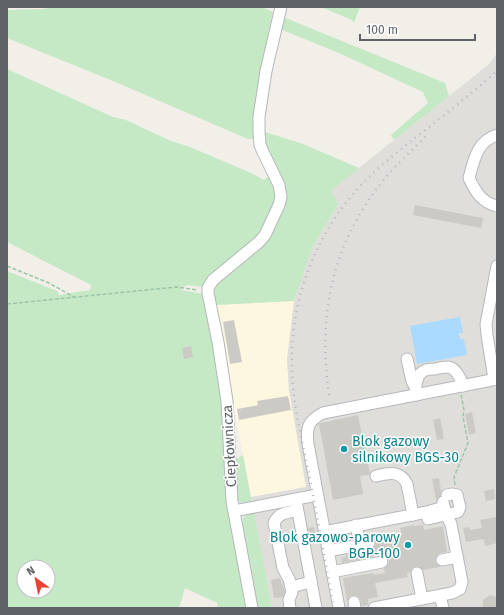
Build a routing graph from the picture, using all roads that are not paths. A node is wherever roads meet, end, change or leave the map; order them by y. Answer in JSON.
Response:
{"nodes":[{"id":1,"x":281,"y":7,"type":"edge"},
{"id":2,"x":497,"y":134,"type":"edge"},
{"id":3,"x":497,"y":206,"type":"edge"},
{"id":4,"x":497,"y":266,"type":"edge"},
{"id":5,"x":407,"y":359,"type":"dead end"},
{"id":6,"x":496,"y":379,"type":"edge"},
{"id":7,"x":461,"y":386,"type":"junction"},
{"id":8,"x":416,"y":391,"type":"junction"},
{"id":9,"x":376,"y":476,"type":"dead end"},
{"id":10,"x":317,"y":494,"type":"junction"},
{"id":11,"x":234,"y":511,"type":"junction"},
{"id":12,"x":413,"y":515,"type":"junction"},
{"id":13,"x":356,"y":525,"type":"junction"},
{"id":14,"x":324,"y":532,"type":"junction"},
{"id":15,"x":328,"y":551,"type":"junction"},
{"id":16,"x":377,"y":566,"type":"dead end"},
{"id":17,"x":332,"y":572,"type":"junction"},
{"id":18,"x":417,"y":573,"type":"dead end"},
{"id":19,"x":311,"y":582,"type":"junction"},
{"id":20,"x":291,"y":587,"type":"junction"},
{"id":21,"x":440,"y":596,"type":"junction"},
{"id":22,"x":422,"y":599,"type":"junction"},
{"id":23,"x":252,"y":608,"type":"edge"},
{"id":24,"x":290,"y":608,"type":"edge"},
{"id":25,"x":316,"y":608,"type":"edge"},
{"id":26,"x":339,"y":608,"type":"edge"},
{"id":27,"x":374,"y":608,"type":"edge"},
{"id":28,"x":443,"y":608,"type":"edge"}],
"edges":[{"from":1,"to":11,"type":"street","name":"Ciepłownicza"},
{"from":2,"to":3,"type":"street"},
{"from":4,"to":6,"type":"street"},
{"from":5,"to":8,"type":"street"},
{"from":6,"to":7,"type":"street"},
{"from":7,"to":8,"type":"street"},
{"from":7,"to":8,"type":"street"},
{"from":8,"to":10,"type":"street"},
{"from":9,"to":12,"type":"street"},
{"from":10,"to":11,"type":"street"},
{"from":10,"to":14,"type":"street"},
{"from":11,"to":23,"type":"street","name":"Ciepłownicza"},
{"from":12,"to":13,"type":"street"},
{"from":12,"to":21,"type":"street"},
{"from":13,"to":14,"type":"street"},
{"from":13,"to":15,"type":"street"},
{"from":14,"to":15,"type":"street"},
{"from":15,"to":17,"type":"street"},
{"from":16,"to":17,"type":"street"},
{"from":17,"to":26,"type":"street"},
{"from":18,"to":22,"type":"street"},
{"from":19,"to":20,"type":"street"},
{"from":19,"to":20,"type":"street"},
{"from":19,"to":25,"type":"street"},
{"from":20,"to":24,"type":"street"},
{"from":21,"to":22,"type":"street"},
{"from":21,"to":28,"type":"street"},
{"from":22,"to":27,"type":"street"}]}
